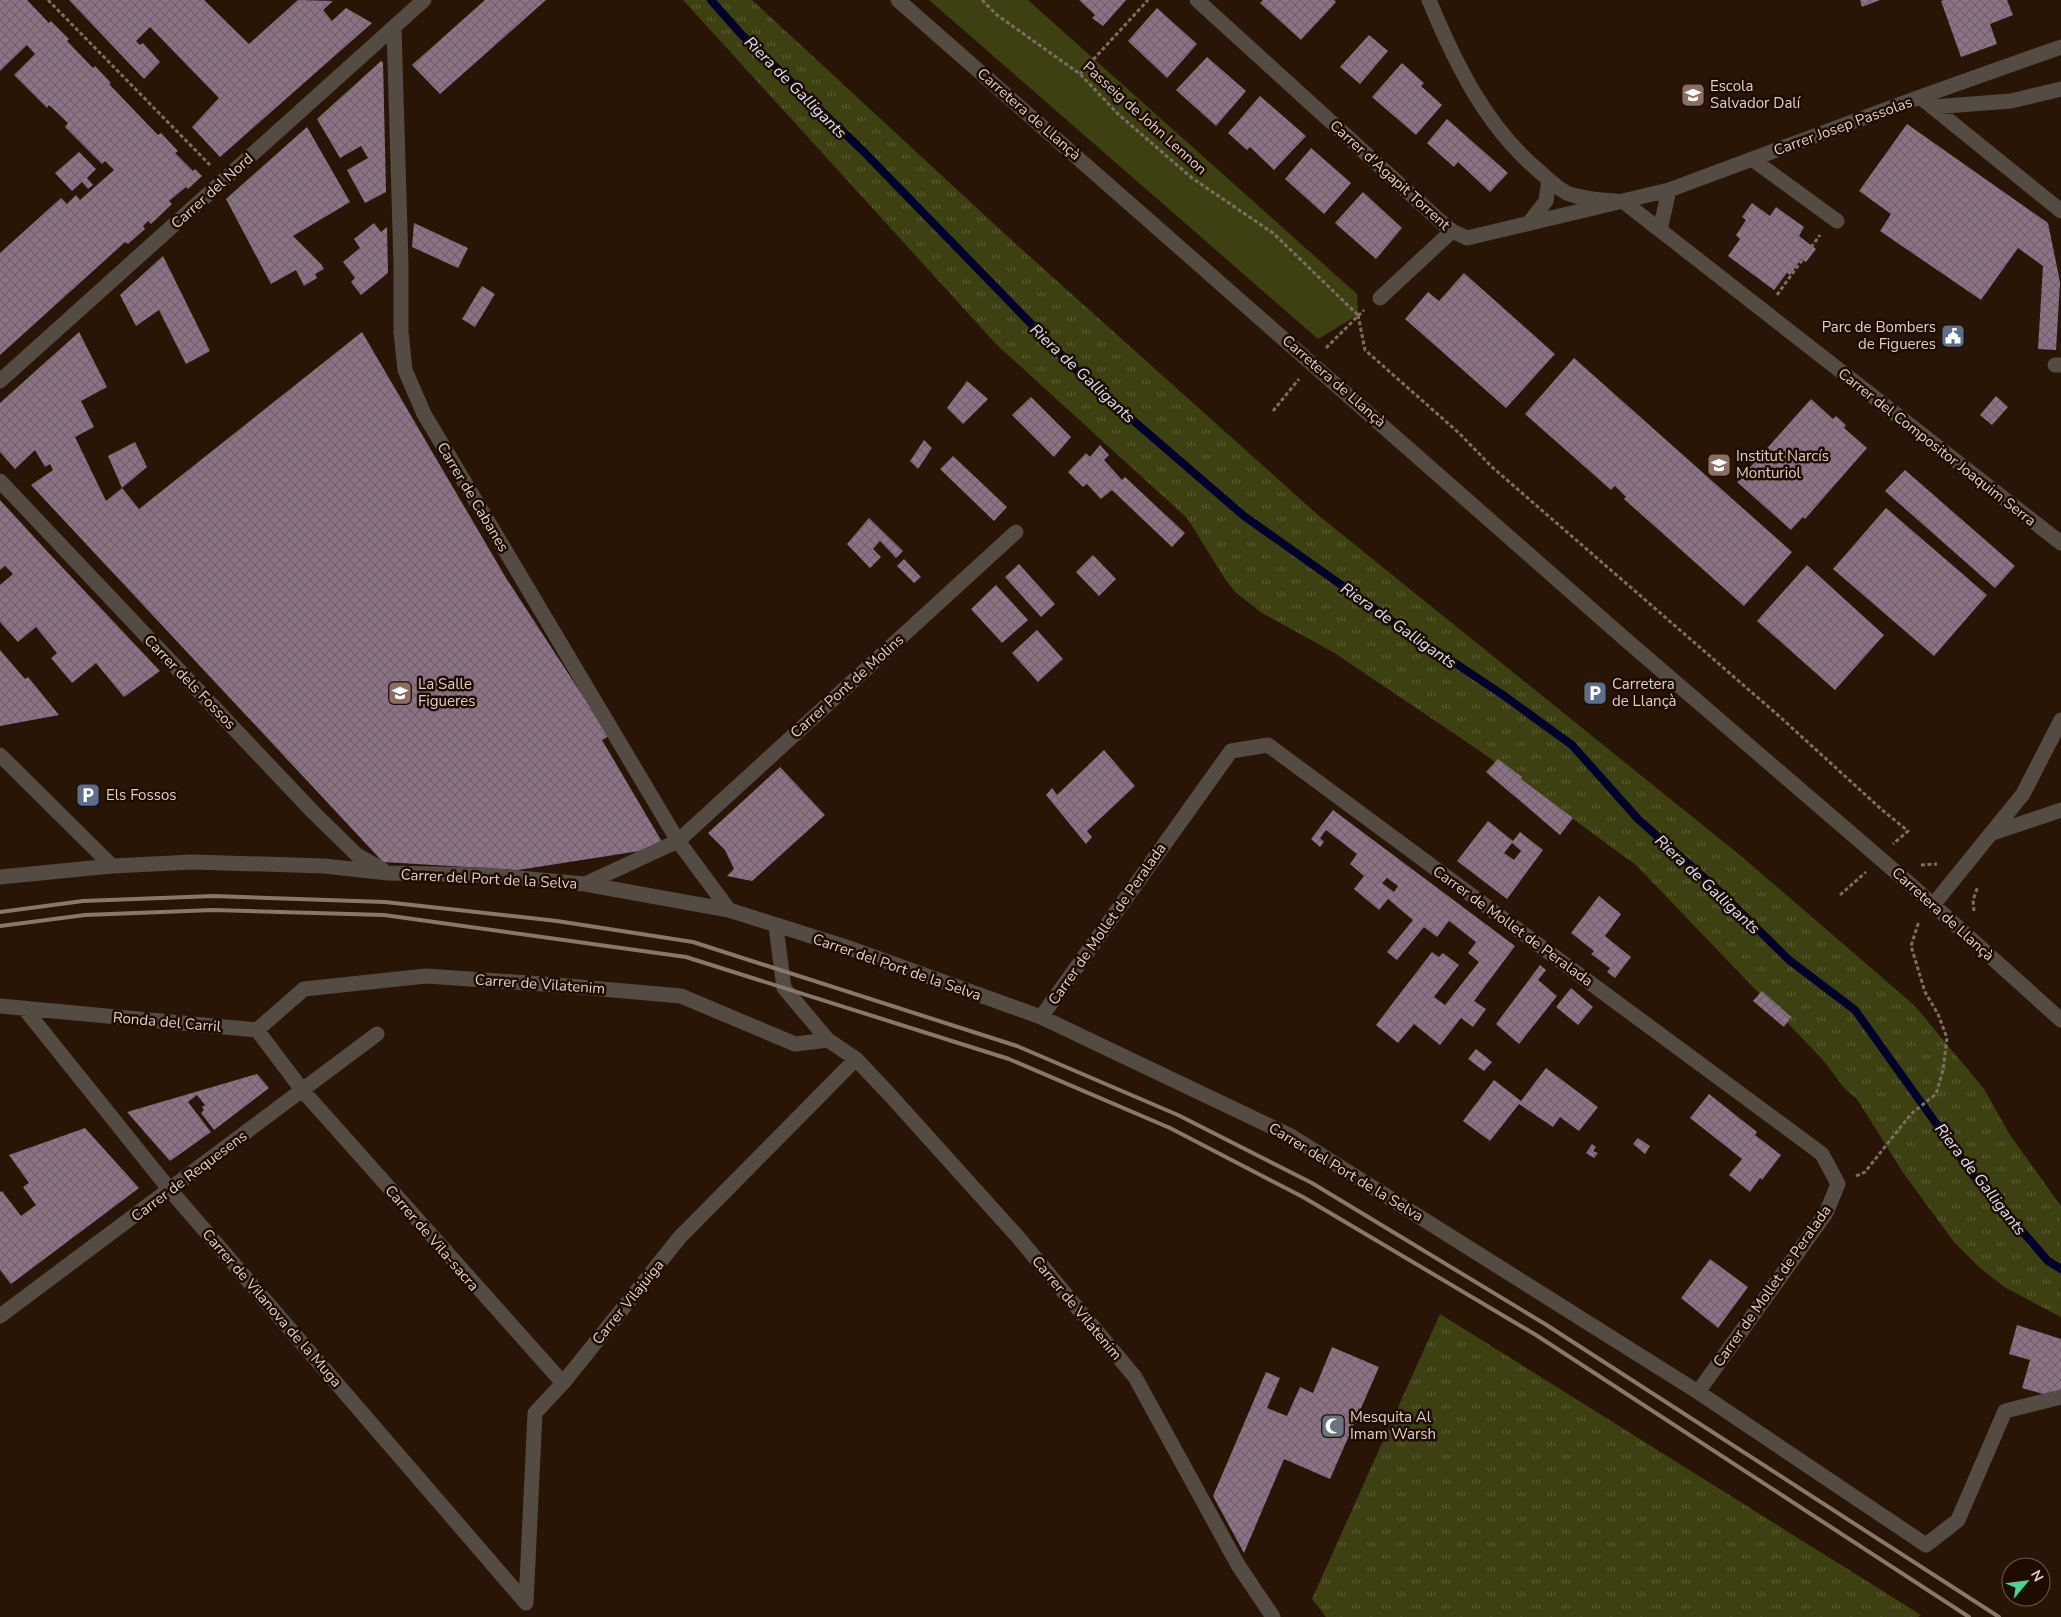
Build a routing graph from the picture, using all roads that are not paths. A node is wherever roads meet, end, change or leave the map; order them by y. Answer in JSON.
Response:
{"nodes":[{"id":1,"x":424,"y":0,"type":"edge"},
{"id":2,"x":898,"y":0,"type":"edge"},
{"id":3,"x":1197,"y":0,"type":"edge"},
{"id":4,"x":1429,"y":0,"type":"edge"},
{"id":5,"x":394,"y":28,"type":"junction"},
{"id":6,"x":2061,"y":47,"type":"edge"},
{"id":7,"x":2061,"y":90,"type":"edge"},
{"id":8,"x":1926,"y":102,"type":"junction"},
{"id":9,"x":1752,"y":159,"type":"junction"},
{"id":10,"x":1548,"y":180,"type":"junction"},
{"id":11,"x":1669,"y":190,"type":"junction"},
{"id":12,"x":1624,"y":202,"type":"junction"},
{"id":13,"x":2061,"y":211,"type":"edge"},
{"id":14,"x":1835,"y":219,"type":"road end"},
{"id":15,"x":1529,"y":223,"type":"junction"},
{"id":16,"x":1660,"y":230,"type":"junction"},
{"id":17,"x":1452,"y":231,"type":"junction"},
{"id":18,"x":1380,"y":298,"type":"dead end"},
{"id":19,"x":0,"y":381,"type":"edge"},
{"id":20,"x":0,"y":481,"type":"edge"},
{"id":21,"x":1016,"y":532,"type":"dead end"},
{"id":22,"x":2061,"y":543,"type":"edge"},
{"id":23,"x":2061,"y":720,"type":"edge"},
{"id":24,"x":0,"y":755,"type":"edge"},
{"id":25,"x":2061,"y":810,"type":"edge"},
{"id":26,"x":1990,"y":834,"type":"junction"},
{"id":27,"x":678,"y":841,"type":"junction"},
{"id":28,"x":112,"y":866,"type":"junction"},
{"id":29,"x":388,"y":873,"type":"junction"},
{"id":30,"x":0,"y":876,"type":"edge"},
{"id":31,"x":585,"y":884,"type":"junction"},
{"id":32,"x":1933,"y":905,"type":"junction"},
{"id":33,"x":728,"y":910,"type":"junction"},
{"id":34,"x":776,"y":927,"type":"junction"},
{"id":35,"x":0,"y":1006,"type":"edge"},
{"id":36,"x":24,"y":1008,"type":"junction"},
{"id":37,"x":1041,"y":1017,"type":"junction"},
{"id":38,"x":2061,"y":1020,"type":"edge"},
{"id":39,"x":257,"y":1030,"type":"junction"},
{"id":40,"x":378,"y":1034,"type":"dead end"},
{"id":41,"x":828,"y":1040,"type":"junction"},
{"id":42,"x":856,"y":1059,"type":"junction"},
{"id":43,"x":303,"y":1091,"type":"junction"},
{"id":44,"x":170,"y":1190,"type":"junction"},
{"id":45,"x":0,"y":1316,"type":"edge"},
{"id":46,"x":562,"y":1383,"type":"junction"},
{"id":47,"x":1698,"y":1392,"type":"junction"},
{"id":48,"x":2061,"y":1397,"type":"edge"},
{"id":49,"x":526,"y":1603,"type":"joint"},
{"id":50,"x":1273,"y":1617,"type":"edge"}],
"edges":[{"from":1,"to":5,"type":"street","name":"Carrer del Nord"},
{"from":2,"to":32,"type":"street","name":"Carretera de Llançà"},
{"from":3,"to":17,"type":"street","name":"Carrer d'Agapit Torrent"},
{"from":4,"to":10,"type":"street"},
{"from":5,"to":19,"type":"street","name":"Carrer del Nord"},
{"from":5,"to":27,"type":"street","name":"Carrer de Cabanes"},
{"from":6,"to":8,"type":"street","name":"Carrer Josep Passolas"},
{"from":7,"to":8,"type":"street"},
{"from":8,"to":9,"type":"street","name":"Carrer Josep Passolas"},
{"from":8,"to":13,"type":"street"},
{"from":9,"to":11,"type":"street","name":"Carrer Josep Passolas"},
{"from":9,"to":14,"type":"street"},
{"from":10,"to":12,"type":"street"},
{"from":10,"to":15,"type":"street"},
{"from":11,"to":12,"type":"street","name":"Carrer Josep Passolas"},
{"from":11,"to":16,"type":"street"},
{"from":12,"to":15,"type":"street","name":"Carrer d'Agapit Torrent"},
{"from":12,"to":16,"type":"street","name":"Carrer del Compositor Joaquim Serra"},
{"from":15,"to":17,"type":"street","name":"Carrer d'Agapit Torrent"},
{"from":16,"to":22,"type":"street","name":"Carrer del Compositor Joaquim Serra"},
{"from":17,"to":18,"type":"street"},
{"from":20,"to":29,"type":"street","name":"Carrer dels Fossos"},
{"from":21,"to":27,"type":"street","name":"Carrer Pont de Molins"},
{"from":23,"to":26,"type":"street"},
{"from":24,"to":28,"type":"street"},
{"from":25,"to":26,"type":"street"},
{"from":26,"to":32,"type":"street"},
{"from":27,"to":31,"type":"street","name":"Carrer Pont de Molins"},
{"from":27,"to":33,"type":"street","name":"Carrer de Cabanes"},
{"from":28,"to":29,"type":"street","name":"Carrer del Port de la Selva"},
{"from":28,"to":30,"type":"street","name":"Carrer del Port de la Selva"},
{"from":29,"to":31,"type":"street","name":"Carrer del Port de la Selva"},
{"from":31,"to":33,"type":"street","name":"Carrer del Port de la Selva"},
{"from":32,"to":38,"type":"street","name":"Carretera de Llançà"},
{"from":33,"to":34,"type":"street","name":"Carrer del Port de la Selva"},
{"from":34,"to":37,"type":"street","name":"Carrer del Port de la Selva"},
{"from":34,"to":41,"type":"street","name":"Carrer de Vilatenim"},
{"from":35,"to":36,"type":"street","name":"Ronda del Carril"},
{"from":36,"to":39,"type":"street","name":"Ronda del Carril"},
{"from":36,"to":44,"type":"street","name":"Carrer de Vilanova de la Muga"},
{"from":37,"to":47,"type":"street","name":"Carrer del Port de la Selva"},
{"from":37,"to":47,"type":"street","name":"Carrer de Mollet de Peralada"},
{"from":39,"to":41,"type":"street","name":"Carrer de Vilatenim"},
{"from":39,"to":43,"type":"street"},
{"from":40,"to":43,"type":"street","name":"Carrer de Requesens"},
{"from":41,"to":42,"type":"street","name":"Carrer de Vilatenim"},
{"from":42,"to":46,"type":"street","name":"Carrer Vilajuiga"},
{"from":42,"to":50,"type":"street","name":"Carrer de Vilatenim"},
{"from":43,"to":44,"type":"street","name":"Carrer de Requesens"},
{"from":43,"to":46,"type":"street","name":"Carrer de Vila-sacra"},
{"from":44,"to":45,"type":"street","name":"Carrer de Requesens"},
{"from":44,"to":49,"type":"street","name":"Carrer de Vilanova de la Muga"},
{"from":46,"to":49,"type":"street","name":"Carrer Vilajuiga"},
{"from":47,"to":48,"type":"street","name":"Carrer del Port de la Selva"}]}
